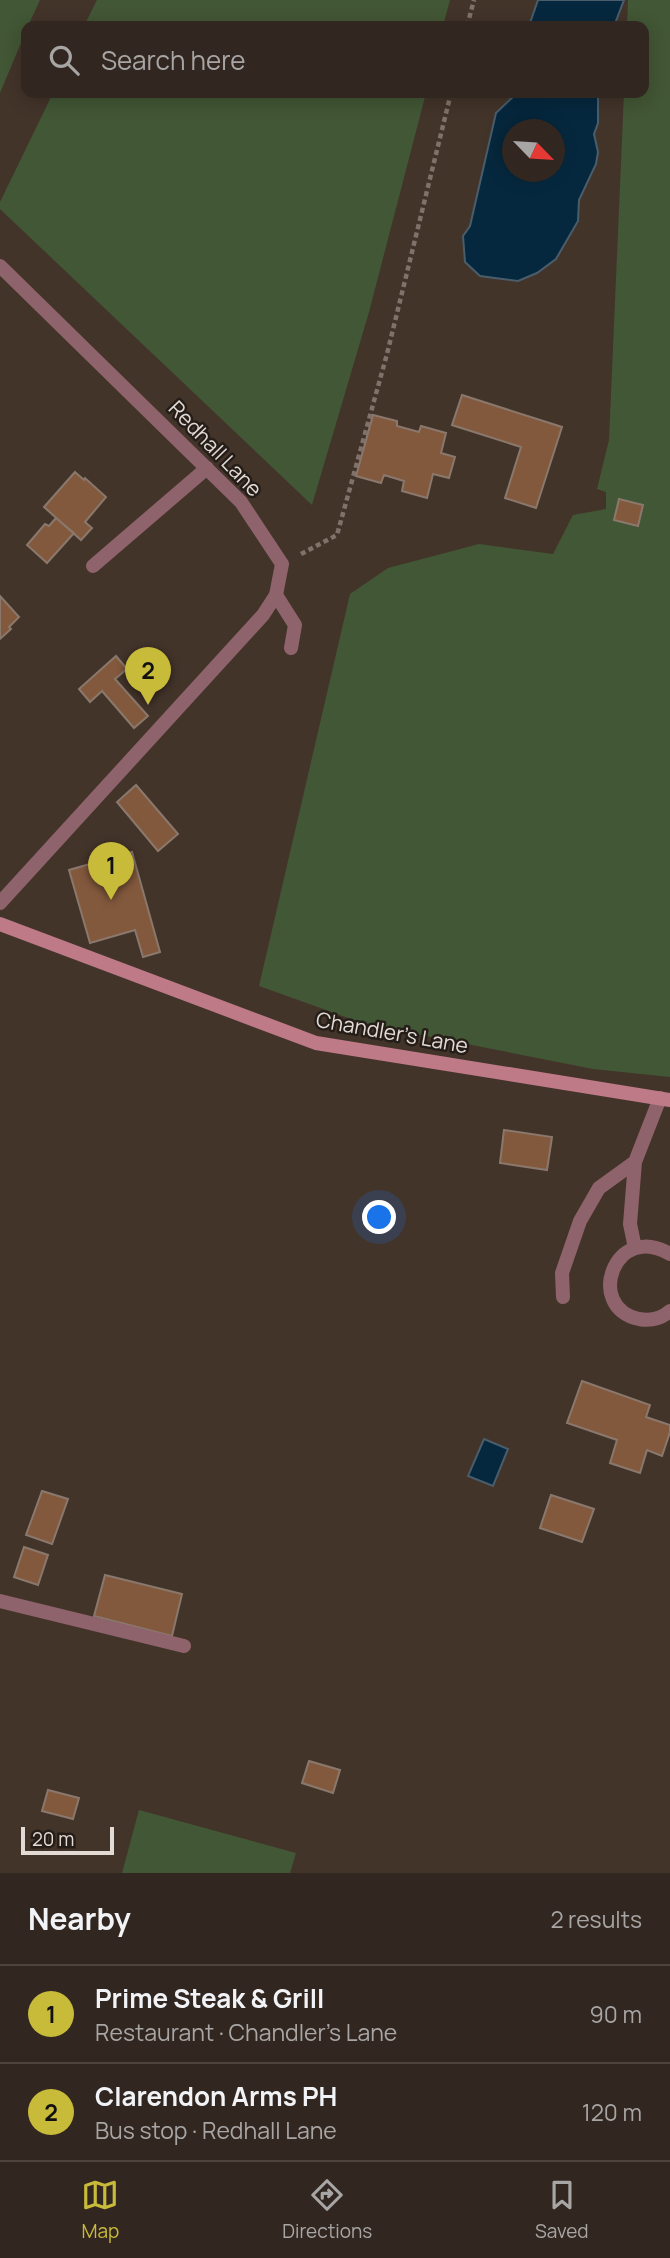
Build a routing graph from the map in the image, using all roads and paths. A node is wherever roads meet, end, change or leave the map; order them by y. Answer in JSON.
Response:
{"nodes":[{"id":1,"x":474,"y":0,"type":"edge"},
{"id":2,"x":468,"y":21,"type":"edge"},
{"id":3,"x":450,"y":98,"type":"edge"},
{"id":4,"x":0,"y":266,"type":"edge"},
{"id":5,"x":207,"y":468,"type":"junction"},
{"id":6,"x":282,"y":564,"type":"junction"},
{"id":7,"x":93,"y":566,"type":"dead end"},
{"id":8,"x":276,"y":595,"type":"junction"},
{"id":9,"x":292,"y":648,"type":"dead end"},
{"id":10,"x":0,"y":903,"type":"edge"},
{"id":11,"x":0,"y":924,"type":"edge"},
{"id":12,"x":665,"y":1099,"type":"edge"},
{"id":13,"x":635,"y":1162,"type":"junction"},
{"id":14,"x":635,"y":1248,"type":"junction"},
{"id":15,"x":670,"y":1254,"type":"edge"},
{"id":16,"x":563,"y":1297,"type":"dead end"},
{"id":17,"x":670,"y":1311,"type":"edge"},
{"id":18,"x":0,"y":1601,"type":"edge"},
{"id":19,"x":184,"y":1646,"type":"dead end"}],
"edges":[{"from":1,"to":2,"type":"path"},
{"from":3,"to":6,"type":"path"},
{"from":4,"to":5,"type":"street","name":"Redhall Lane"},
{"from":5,"to":6,"type":"street","name":"Redhall Lane"},
{"from":5,"to":7,"type":"street"},
{"from":6,"to":8,"type":"street"},
{"from":8,"to":9,"type":"street"},
{"from":8,"to":10,"type":"street"},
{"from":11,"to":12,"type":"street","name":"Chandler's Lane"},
{"from":12,"to":13,"type":"street"},
{"from":13,"to":14,"type":"street"},
{"from":13,"to":16,"type":"street"},
{"from":14,"to":15,"type":"street"},
{"from":14,"to":17,"type":"street"},
{"from":18,"to":19,"type":"street"}]}
